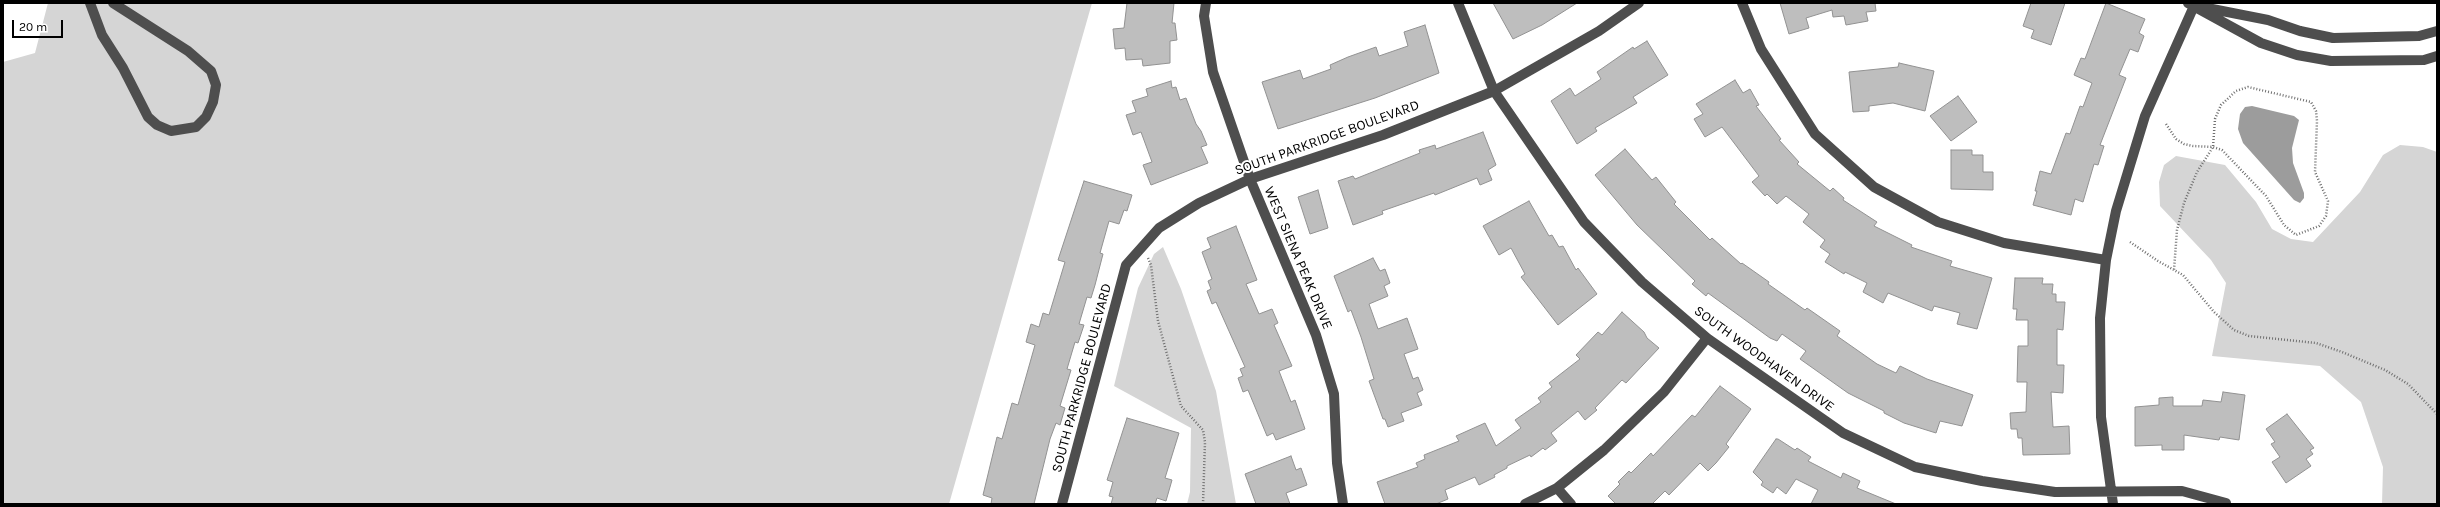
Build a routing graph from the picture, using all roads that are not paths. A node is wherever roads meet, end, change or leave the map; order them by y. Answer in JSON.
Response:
{"nodes":[{"id":1,"x":90,"y":3,"type":"edge"},
{"id":2,"x":113,"y":3,"type":"edge"},
{"id":3,"x":1206,"y":3,"type":"edge"},
{"id":4,"x":1458,"y":3,"type":"edge"},
{"id":5,"x":1639,"y":3,"type":"edge"},
{"id":6,"x":1742,"y":3,"type":"edge"},
{"id":7,"x":2191,"y":4,"type":"edge"},
{"id":8,"x":2437,"y":31,"type":"edge"},
{"id":9,"x":2437,"y":56,"type":"edge"},
{"id":10,"x":1494,"y":91,"type":"junction"},
{"id":11,"x":1250,"y":178,"type":"junction"},
{"id":12,"x":2106,"y":260,"type":"junction"},
{"id":13,"x":1707,"y":338,"type":"junction"},
{"id":14,"x":1557,"y":488,"type":"junction"},
{"id":15,"x":2111,"y":491,"type":"junction"},
{"id":16,"x":2226,"y":503,"type":"edge"},
{"id":17,"x":1062,"y":504,"type":"edge"},
{"id":18,"x":1343,"y":504,"type":"edge"},
{"id":19,"x":1525,"y":504,"type":"edge"},
{"id":20,"x":1570,"y":504,"type":"edge"},
{"id":21,"x":2113,"y":504,"type":"edge"}],
"edges":[{"from":1,"to":2,"type":"street"},
{"from":3,"to":11,"type":"street","name":"WEST SIENA PEAK DRIVE"},
{"from":4,"to":10,"type":"street","name":"SOUTH WOODHAVEN DRIVE"},
{"from":5,"to":10,"type":"street","name":"SOUTH PARKRIDGE BOULEVARD"},
{"from":6,"to":12,"type":"street"},
{"from":7,"to":8,"type":"street"},
{"from":7,"to":9,"type":"street"},
{"from":7,"to":12,"type":"street"},
{"from":10,"to":11,"type":"street","name":"SOUTH PARKRIDGE BOULEVARD"},
{"from":10,"to":13,"type":"street","name":"SOUTH WOODHAVEN DRIVE"},
{"from":11,"to":17,"type":"street","name":"SOUTH PARKRIDGE BOULEVARD"},
{"from":11,"to":18,"type":"street","name":"WEST SIENA PEAK DRIVE"},
{"from":12,"to":15,"type":"street"},
{"from":13,"to":14,"type":"street"},
{"from":13,"to":15,"type":"street","name":"SOUTH WOODHAVEN DRIVE"},
{"from":14,"to":19,"type":"street"},
{"from":14,"to":20,"type":"street"},
{"from":15,"to":16,"type":"street","name":"SOUTH WOODHAVEN DRIVE"},
{"from":15,"to":21,"type":"street"}]}
